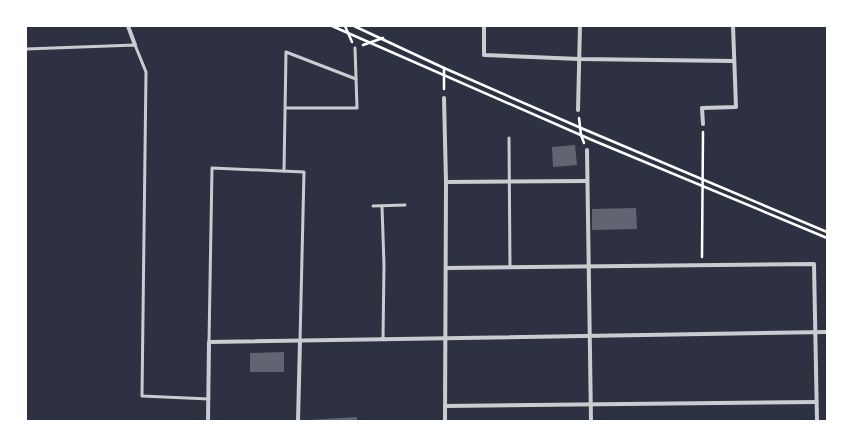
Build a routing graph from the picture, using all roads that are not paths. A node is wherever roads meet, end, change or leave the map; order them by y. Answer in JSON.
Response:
{"nodes":[{"id":1,"x":128,"y":26,"type":"edge"},
{"id":2,"x":484,"y":26,"type":"edge"},
{"id":3,"x":580,"y":26,"type":"edge"},
{"id":4,"x":733,"y":26,"type":"edge"},
{"id":5,"x":135,"y":45,"type":"junction"},
{"id":6,"x":355,"y":48,"type":"road end"},
{"id":7,"x":26,"y":49,"type":"edge"},
{"id":8,"x":579,"y":59,"type":"junction"},
{"id":9,"x":734,"y":61,"type":"junction"},
{"id":10,"x":356,"y":79,"type":"junction"},
{"id":11,"x":444,"y":98,"type":"road end"},
{"id":12,"x":286,"y":108,"type":"junction"},
{"id":13,"x":578,"y":110,"type":"dead end"},
{"id":14,"x":703,"y":124,"type":"road end"},
{"id":15,"x":509,"y":138,"type":"dead end"},
{"id":16,"x":587,"y":150,"type":"dead end"},
{"id":17,"x":284,"y":171,"type":"junction"},
{"id":18,"x":587,"y":181,"type":"junction"},
{"id":19,"x":446,"y":182,"type":"junction"},
{"id":20,"x":509,"y":182,"type":"junction"},
{"id":21,"x":405,"y":205,"type":"dead end"},
{"id":22,"x":373,"y":206,"type":"dead end"},
{"id":23,"x":382,"y":206,"type":"junction"},
{"id":24,"x":589,"y":266,"type":"junction"},
{"id":25,"x":510,"y":267,"type":"junction"},
{"id":26,"x":446,"y":268,"type":"junction"},
{"id":27,"x":815,"y":332,"type":"junction"},
{"id":28,"x":827,"y":332,"type":"edge"},
{"id":29,"x":590,"y":336,"type":"junction"},
{"id":30,"x":446,"y":338,"type":"junction"},
{"id":31,"x":383,"y":339,"type":"junction"},
{"id":32,"x":300,"y":340,"type":"junction"},
{"id":33,"x":209,"y":342,"type":"junction"},
{"id":34,"x":209,"y":399,"type":"junction"},
{"id":35,"x":816,"y":402,"type":"junction"},
{"id":36,"x":590,"y":405,"type":"junction"},
{"id":37,"x":445,"y":406,"type":"junction"},
{"id":38,"x":208,"y":421,"type":"edge"},
{"id":39,"x":298,"y":421,"type":"edge"},
{"id":40,"x":445,"y":421,"type":"edge"},
{"id":41,"x":591,"y":421,"type":"edge"},
{"id":42,"x":817,"y":421,"type":"edge"}],
"edges":[{"from":1,"to":5,"type":"street"},
{"from":2,"to":8,"type":"street"},
{"from":3,"to":8,"type":"street"},
{"from":4,"to":9,"type":"street"},
{"from":5,"to":7,"type":"lane"},
{"from":5,"to":34,"type":"lane"},
{"from":6,"to":10,"type":"lane"},
{"from":8,"to":9,"type":"street"},
{"from":8,"to":13,"type":"street"},
{"from":9,"to":14,"type":"street"},
{"from":10,"to":12,"type":"lane"},
{"from":10,"to":12,"type":"lane"},
{"from":11,"to":19,"type":"street"},
{"from":12,"to":17,"type":"lane"},
{"from":15,"to":20,"type":"lane"},
{"from":16,"to":18,"type":"street"},
{"from":17,"to":32,"type":"lane"},
{"from":17,"to":33,"type":"lane"},
{"from":18,"to":20,"type":"street"},
{"from":18,"to":24,"type":"street"},
{"from":19,"to":20,"type":"street"},
{"from":19,"to":26,"type":"street"},
{"from":20,"to":25,"type":"lane"},
{"from":21,"to":23,"type":"lane"},
{"from":22,"to":23,"type":"lane"},
{"from":23,"to":31,"type":"lane"},
{"from":24,"to":25,"type":"street"},
{"from":24,"to":27,"type":"street"},
{"from":24,"to":29,"type":"street"},
{"from":25,"to":26,"type":"street"},
{"from":26,"to":30,"type":"street"},
{"from":27,"to":28,"type":"street"},
{"from":27,"to":29,"type":"street"},
{"from":27,"to":35,"type":"street"},
{"from":29,"to":30,"type":"street"},
{"from":29,"to":36,"type":"street"},
{"from":30,"to":31,"type":"street"},
{"from":30,"to":37,"type":"street"},
{"from":31,"to":32,"type":"street"},
{"from":32,"to":33,"type":"street"},
{"from":32,"to":39,"type":"street"},
{"from":33,"to":34,"type":"street"},
{"from":34,"to":38,"type":"street"},
{"from":35,"to":36,"type":"street"},
{"from":35,"to":42,"type":"street"},
{"from":36,"to":37,"type":"street"},
{"from":36,"to":41,"type":"street"},
{"from":37,"to":40,"type":"street"}]}
